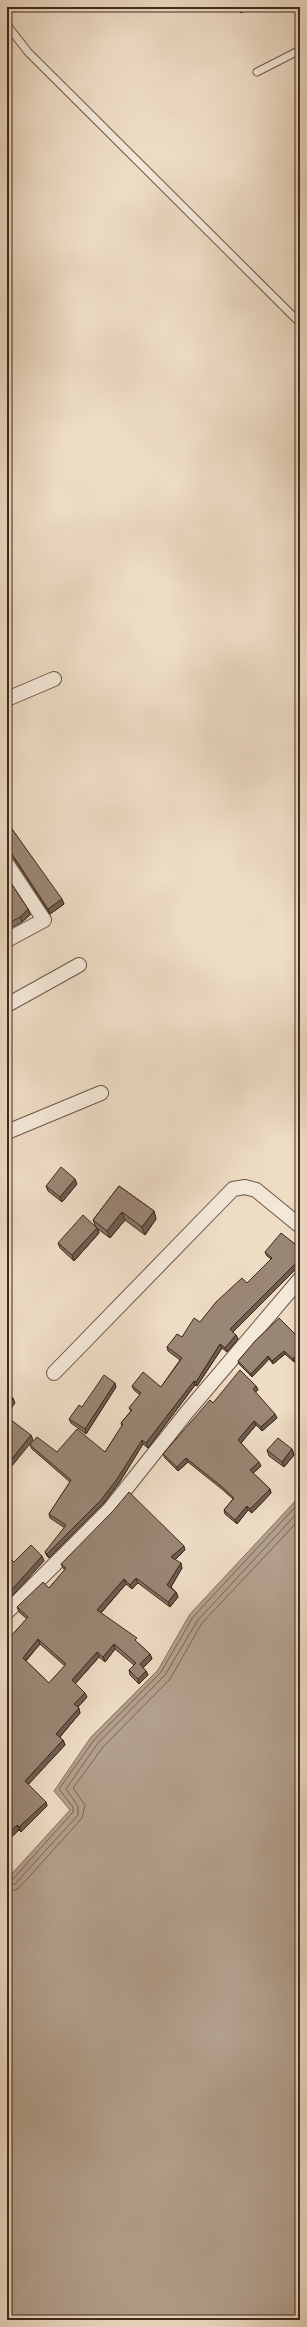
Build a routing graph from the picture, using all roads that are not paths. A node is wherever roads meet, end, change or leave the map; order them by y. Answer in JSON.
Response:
{"nodes":[{"id":1,"x":7,"y":25,"type":"edge"},
{"id":2,"x":300,"y":50,"type":"edge"},
{"id":3,"x":257,"y":72,"type":"dead end"},
{"id":4,"x":300,"y":322,"type":"edge"},
{"id":5,"x":54,"y":680,"type":"dead end"},
{"id":6,"x":7,"y":699,"type":"edge"},
{"id":7,"x":7,"y":864,"type":"edge"},
{"id":8,"x":12,"y":883,"type":"edge"},
{"id":9,"x":7,"y":940,"type":"edge"},
{"id":10,"x":79,"y":966,"type":"dead end"},
{"id":11,"x":7,"y":1005,"type":"edge"},
{"id":12,"x":101,"y":1093,"type":"dead end"},
{"id":13,"x":7,"y":1132,"type":"edge"},
{"id":14,"x":300,"y":1226,"type":"edge"},
{"id":15,"x":299,"y":1283,"type":"edge"},
{"id":16,"x":54,"y":1373,"type":"dead end"},
{"id":17,"x":7,"y":1612,"type":"edge"}],
"edges":[{"from":1,"to":4,"type":"lane"},
{"from":2,"to":3,"type":"lane"},
{"from":5,"to":6,"type":"street"},
{"from":7,"to":8,"type":"street"},
{"from":8,"to":9,"type":"street"},
{"from":10,"to":11,"type":"street"},
{"from":12,"to":13,"type":"street"},
{"from":14,"to":16,"type":"street"},
{"from":15,"to":17,"type":"street"}]}
